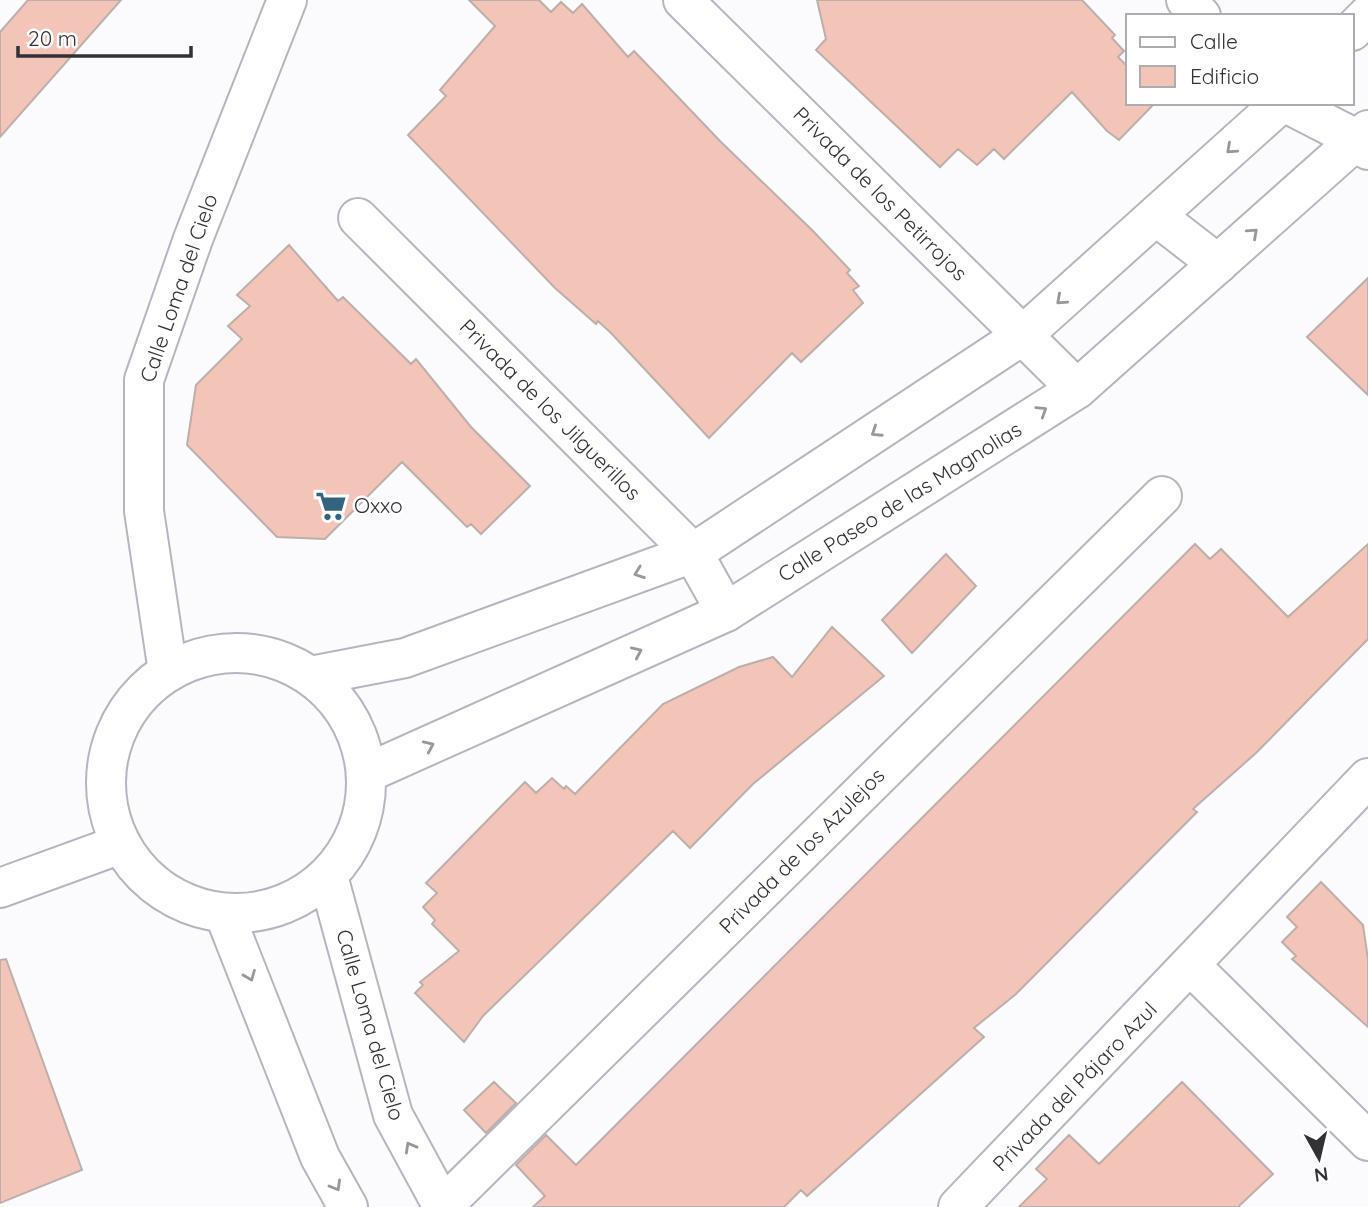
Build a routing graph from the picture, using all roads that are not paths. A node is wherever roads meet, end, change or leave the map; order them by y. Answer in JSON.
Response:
{"nodes":[{"id":1,"x":287,"y":0,"type":"edge"},
{"id":2,"x":683,"y":0,"type":"edge"},
{"id":3,"x":1186,"y":0,"type":"edge"},
{"id":4,"x":1199,"y":14,"type":"edge"},
{"id":5,"x":1368,"y":15,"type":"edge"},
{"id":6,"x":1354,"y":30,"type":"edge"},
{"id":7,"x":1282,"y":105,"type":"edge"},
{"id":8,"x":1288,"y":105,"type":"edge"},
{"id":9,"x":1365,"y":140,"type":"edge"},
{"id":10,"x":1156,"y":216,"type":"junction"},
{"id":11,"x":358,"y":218,"type":"dead end"},
{"id":12,"x":1218,"y":264,"type":"junction"},
{"id":13,"x":1023,"y":335,"type":"junction"},
{"id":14,"x":1077,"y":389,"type":"junction"},
{"id":15,"x":1162,"y":496,"type":"dead end"},
{"id":16,"x":693,"y":553,"type":"junction"},
{"id":17,"x":726,"y":612,"type":"junction"},
{"id":18,"x":168,"y":672,"type":"junction"},
{"id":19,"x":310,"y":676,"type":"junction"},
{"id":20,"x":367,"y":774,"type":"junction"},
{"id":21,"x":1368,"y":778,"type":"edge"},
{"id":22,"x":121,"y":844,"type":"junction"},
{"id":23,"x":328,"y":876,"type":"junction"},
{"id":24,"x":0,"y":888,"type":"edge"},
{"id":25,"x":225,"y":913,"type":"junction"},
{"id":26,"x":1191,"y":967,"type":"junction"},
{"id":27,"x":1368,"y":1140,"type":"edge"},
{"id":28,"x":348,"y":1207,"type":"edge"},
{"id":29,"x":443,"y":1207,"type":"edge"},
{"id":30,"x":958,"y":1207,"type":"edge"}],
"edges":[{"from":1,"to":18,"type":"street","name":"Calle Loma del Cielo"},
{"from":2,"to":13,"type":"street","name":"Privada de los Petirrojos"},
{"from":3,"to":4,"type":"street"},
{"from":5,"to":6,"type":"street"},
{"from":7,"to":10,"type":"street","one_way":true},
{"from":8,"to":9,"type":"street"},
{"from":12,"to":9,"type":"street","name":"Calle Paseo de las Magnolias","one_way":true},
{"from":10,"to":12,"type":"street"},
{"from":10,"to":13,"type":"street","one_way":true},
{"from":11,"to":16,"type":"street","name":"Privada de los Jilguerillos"},
{"from":12,"to":14,"type":"street","name":"Calle Paseo de las Magnolias"},
{"from":13,"to":14,"type":"street","name":"Privada de los Petirrojos"},
{"from":13,"to":16,"type":"street","one_way":true},
{"from":17,"to":14,"type":"street","name":"Calle Paseo de las Magnolias","one_way":true},
{"from":15,"to":29,"type":"street","name":"Privada de los Azulejos"},
{"from":16,"to":17,"type":"street","name":"Privada de los Jilguerillos"},
{"from":16,"to":19,"type":"street","one_way":true},
{"from":20,"to":17,"type":"street","name":"Calle Paseo de las Magnolias","one_way":true},
{"from":18,"to":19,"type":"street"},
{"from":18,"to":22,"type":"street"},
{"from":19,"to":20,"type":"street"},
{"from":20,"to":23,"type":"street"},
{"from":21,"to":26,"type":"street","name":"Privada del Pájaro Azul"},
{"from":22,"to":24,"type":"street"},
{"from":22,"to":25,"type":"street"},
{"from":23,"to":25,"type":"street"},
{"from":29,"to":23,"type":"street","name":"Calle Loma del Cielo","one_way":true},
{"from":25,"to":28,"type":"street","one_way":true},
{"from":26,"to":27,"type":"street"},
{"from":26,"to":30,"type":"street","name":"Privada del Pájaro Azul"}]}
